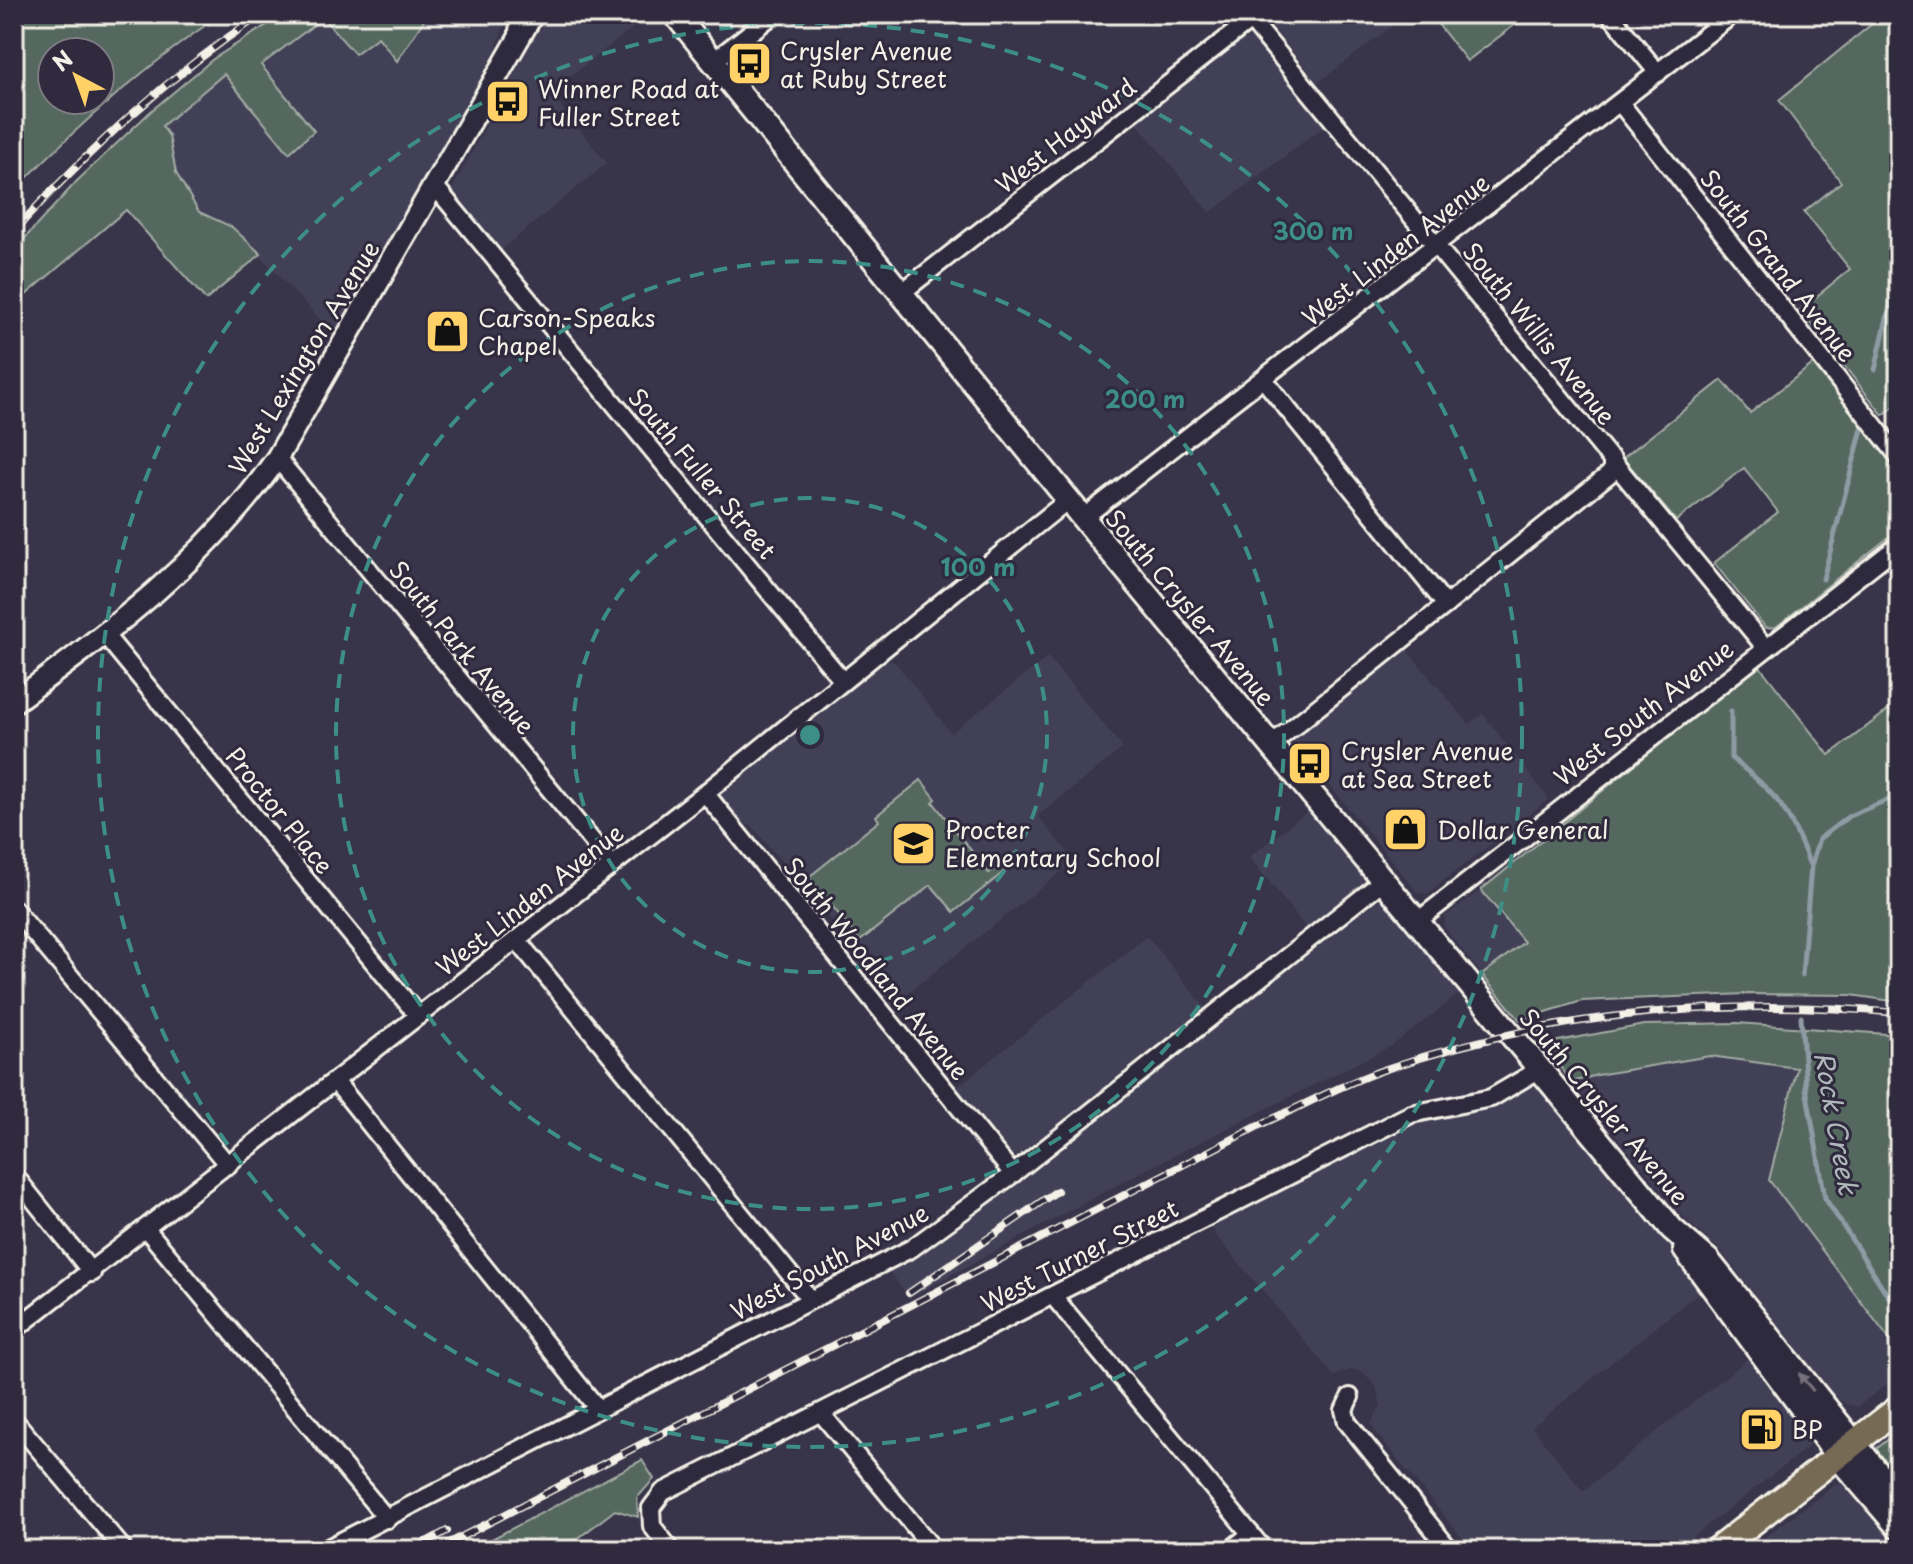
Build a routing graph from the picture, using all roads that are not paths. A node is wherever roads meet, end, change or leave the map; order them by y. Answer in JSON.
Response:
{"nodes":[{"id":1,"x":675,"y":14,"type":"edge"},
{"id":2,"x":774,"y":14,"type":"edge"},
{"id":3,"x":1610,"y":14,"type":"edge"},
{"id":4,"x":1733,"y":14,"type":"edge"},
{"id":5,"x":1252,"y":16,"type":"edge"},
{"id":6,"x":526,"y":20,"type":"edge"},
{"id":7,"x":715,"y":60,"type":"junction"},
{"id":8,"x":1658,"y":73,"type":"junction"},
{"id":9,"x":1621,"y":104,"type":"junction"},
{"id":10,"x":434,"y":185,"type":"junction"},
{"id":11,"x":1438,"y":246,"type":"junction"},
{"id":12,"x":901,"y":293,"type":"junction"},
{"id":13,"x":1264,"y":380,"type":"junction"},
{"id":14,"x":1899,"y":457,"type":"edge"},
{"id":15,"x":277,"y":458,"type":"junction"},
{"id":16,"x":1612,"y":459,"type":"junction"},
{"id":17,"x":1068,"y":500,"type":"junction"},
{"id":18,"x":1083,"y":518,"type":"junction"},
{"id":19,"x":1899,"y":545,"type":"edge"},
{"id":20,"x":1446,"y":605,"type":"junction"},
{"id":21,"x":105,"y":635,"type":"junction"},
{"id":22,"x":1765,"y":647,"type":"junction"},
{"id":23,"x":842,"y":680,"type":"junction"},
{"id":24,"x":14,"y":702,"type":"edge"},
{"id":25,"x":1272,"y":744,"type":"junction"},
{"id":26,"x":705,"y":793,"type":"junction"},
{"id":27,"x":612,"y":865,"type":"junction"},
{"id":28,"x":1384,"y":880,"type":"junction"},
{"id":29,"x":14,"y":909,"type":"edge"},
{"id":30,"x":1419,"y":920,"type":"junction"},
{"id":31,"x":517,"y":940,"type":"junction"},
{"id":32,"x":418,"y":1016,"type":"junction"},
{"id":33,"x":1540,"y":1069,"type":"junction"},
{"id":34,"x":335,"y":1081,"type":"junction"},
{"id":35,"x":228,"y":1165,"type":"junction"},
{"id":36,"x":1013,"y":1174,"type":"junction"},
{"id":37,"x":14,"y":1175,"type":"edge"},
{"id":38,"x":147,"y":1230,"type":"junction"},
{"id":39,"x":92,"y":1273,"type":"junction"},
{"id":40,"x":1053,"y":1296,"type":"junction"},
{"id":41,"x":811,"y":1300,"type":"junction"},
{"id":42,"x":14,"y":1330,"type":"edge"},
{"id":43,"x":1350,"y":1397,"type":"dead end"},
{"id":44,"x":1899,"y":1408,"type":"edge"},
{"id":45,"x":598,"y":1409,"type":"junction"},
{"id":46,"x":821,"y":1413,"type":"junction"},
{"id":47,"x":14,"y":1420,"type":"edge"},
{"id":48,"x":1846,"y":1450,"type":"junction"},
{"id":49,"x":1899,"y":1499,"type":"edge"},
{"id":50,"x":387,"y":1519,"type":"junction"},
{"id":51,"x":1899,"y":1528,"type":"edge"},
{"id":52,"x":1251,"y":1534,"type":"junction"},
{"id":53,"x":124,"y":1550,"type":"edge"},
{"id":54,"x":324,"y":1550,"type":"edge"},
{"id":55,"x":671,"y":1550,"type":"edge"},
{"id":56,"x":934,"y":1550,"type":"edge"},
{"id":57,"x":1230,"y":1550,"type":"edge"},
{"id":58,"x":1264,"y":1550,"type":"edge"},
{"id":59,"x":1450,"y":1550,"type":"edge"},
{"id":60,"x":1717,"y":1550,"type":"edge"}],
"edges":[{"from":1,"to":7,"type":"main road","name":"South Crysler Avenue"},
{"from":2,"to":7,"type":"street"},
{"from":3,"to":8,"type":"street"},
{"from":4,"to":8,"type":"street","name":"West Linden Avenue"},
{"from":5,"to":11,"type":"street","name":"South Willis Avenue"},
{"from":5,"to":12,"type":"street","name":"West Hayward"},
{"from":6,"to":10,"type":"street","name":"West Lexington Avenue"},
{"from":7,"to":12,"type":"main road","name":"South Crysler Avenue"},
{"from":8,"to":9,"type":"street","name":"West Linden Avenue"},
{"from":9,"to":11,"type":"street","name":"West Linden Avenue"},
{"from":9,"to":14,"type":"street","name":"South Grand Avenue"},
{"from":10,"to":15,"type":"street","name":"West Lexington Avenue"},
{"from":10,"to":23,"type":"street","name":"South Fuller Street"},
{"from":11,"to":13,"type":"street","name":"West Linden Avenue"},
{"from":11,"to":16,"type":"street","name":"South Willis Avenue"},
{"from":12,"to":17,"type":"main road","name":"South Crysler Avenue"},
{"from":13,"to":18,"type":"street","name":"West Linden Avenue"},
{"from":13,"to":20,"type":"street"},
{"from":15,"to":21,"type":"street","name":"West Lexington Avenue"},
{"from":15,"to":27,"type":"street","name":"South Park Avenue"},
{"from":16,"to":20,"type":"street"},
{"from":16,"to":22,"type":"street","name":"South Willis Avenue"},
{"from":17,"to":18,"type":"main road","name":"South Crysler Avenue"},
{"from":17,"to":23,"type":"street","name":"West Linden Avenue"},
{"from":18,"to":25,"type":"main road","name":"South Crysler Avenue"},
{"from":19,"to":22,"type":"street","name":"West South Avenue"},
{"from":20,"to":25,"type":"street"},
{"from":21,"to":24,"type":"street","name":"West Lexington Avenue"},
{"from":21,"to":32,"type":"street","name":"Proctor Place"},
{"from":22,"to":30,"type":"street","name":"West South Avenue"},
{"from":23,"to":26,"type":"street","name":"West Linden Avenue"},
{"from":25,"to":28,"type":"main road","name":"South Crysler Avenue"},
{"from":26,"to":27,"type":"street","name":"West Linden Avenue"},
{"from":26,"to":36,"type":"street","name":"South Woodland Avenue"},
{"from":27,"to":31,"type":"street","name":"West Linden Avenue"},
{"from":28,"to":30,"type":"main road","name":"South Crysler Avenue"},
{"from":28,"to":36,"type":"street","name":"West South Avenue"},
{"from":29,"to":35,"type":"street"},
{"from":30,"to":33,"type":"main road","name":"South Crysler Avenue"},
{"from":31,"to":32,"type":"street","name":"West Linden Avenue"},
{"from":31,"to":41,"type":"street"},
{"from":32,"to":34,"type":"street","name":"West Linden Avenue"},
{"from":33,"to":40,"type":"street","name":"West Turner Street"},
{"from":33,"to":48,"type":"main road","name":"South Crysler Avenue"},
{"from":34,"to":35,"type":"street","name":"West Linden Avenue"},
{"from":34,"to":45,"type":"street"},
{"from":35,"to":38,"type":"street","name":"West Linden Avenue"},
{"from":36,"to":41,"type":"street","name":"West South Avenue"},
{"from":37,"to":39,"type":"street"},
{"from":38,"to":39,"type":"street","name":"West Linden Avenue"},
{"from":38,"to":50,"type":"street"},
{"from":39,"to":42,"type":"street","name":"West Linden Avenue"},
{"from":40,"to":46,"type":"street","name":"West Turner Street"},
{"from":40,"to":52,"type":"street"},
{"from":41,"to":45,"type":"street","name":"West South Avenue"},
{"from":43,"to":59,"type":"street"},
{"from":44,"to":48,"type":"main road"},
{"from":45,"to":50,"type":"street","name":"West South Avenue"},
{"from":46,"to":55,"type":"street","name":"West Turner Street"},
{"from":46,"to":56,"type":"street"},
{"from":47,"to":53,"type":"street"},
{"from":48,"to":49,"type":"main road","name":"South Crysler Avenue"},
{"from":48,"to":51,"type":"main road","name":"South Crysler Avenue"},
{"from":48,"to":60,"type":"main road"},
{"from":50,"to":54,"type":"street","name":"West South Avenue"},
{"from":52,"to":57,"type":"street"},
{"from":52,"to":58,"type":"street"}]}
